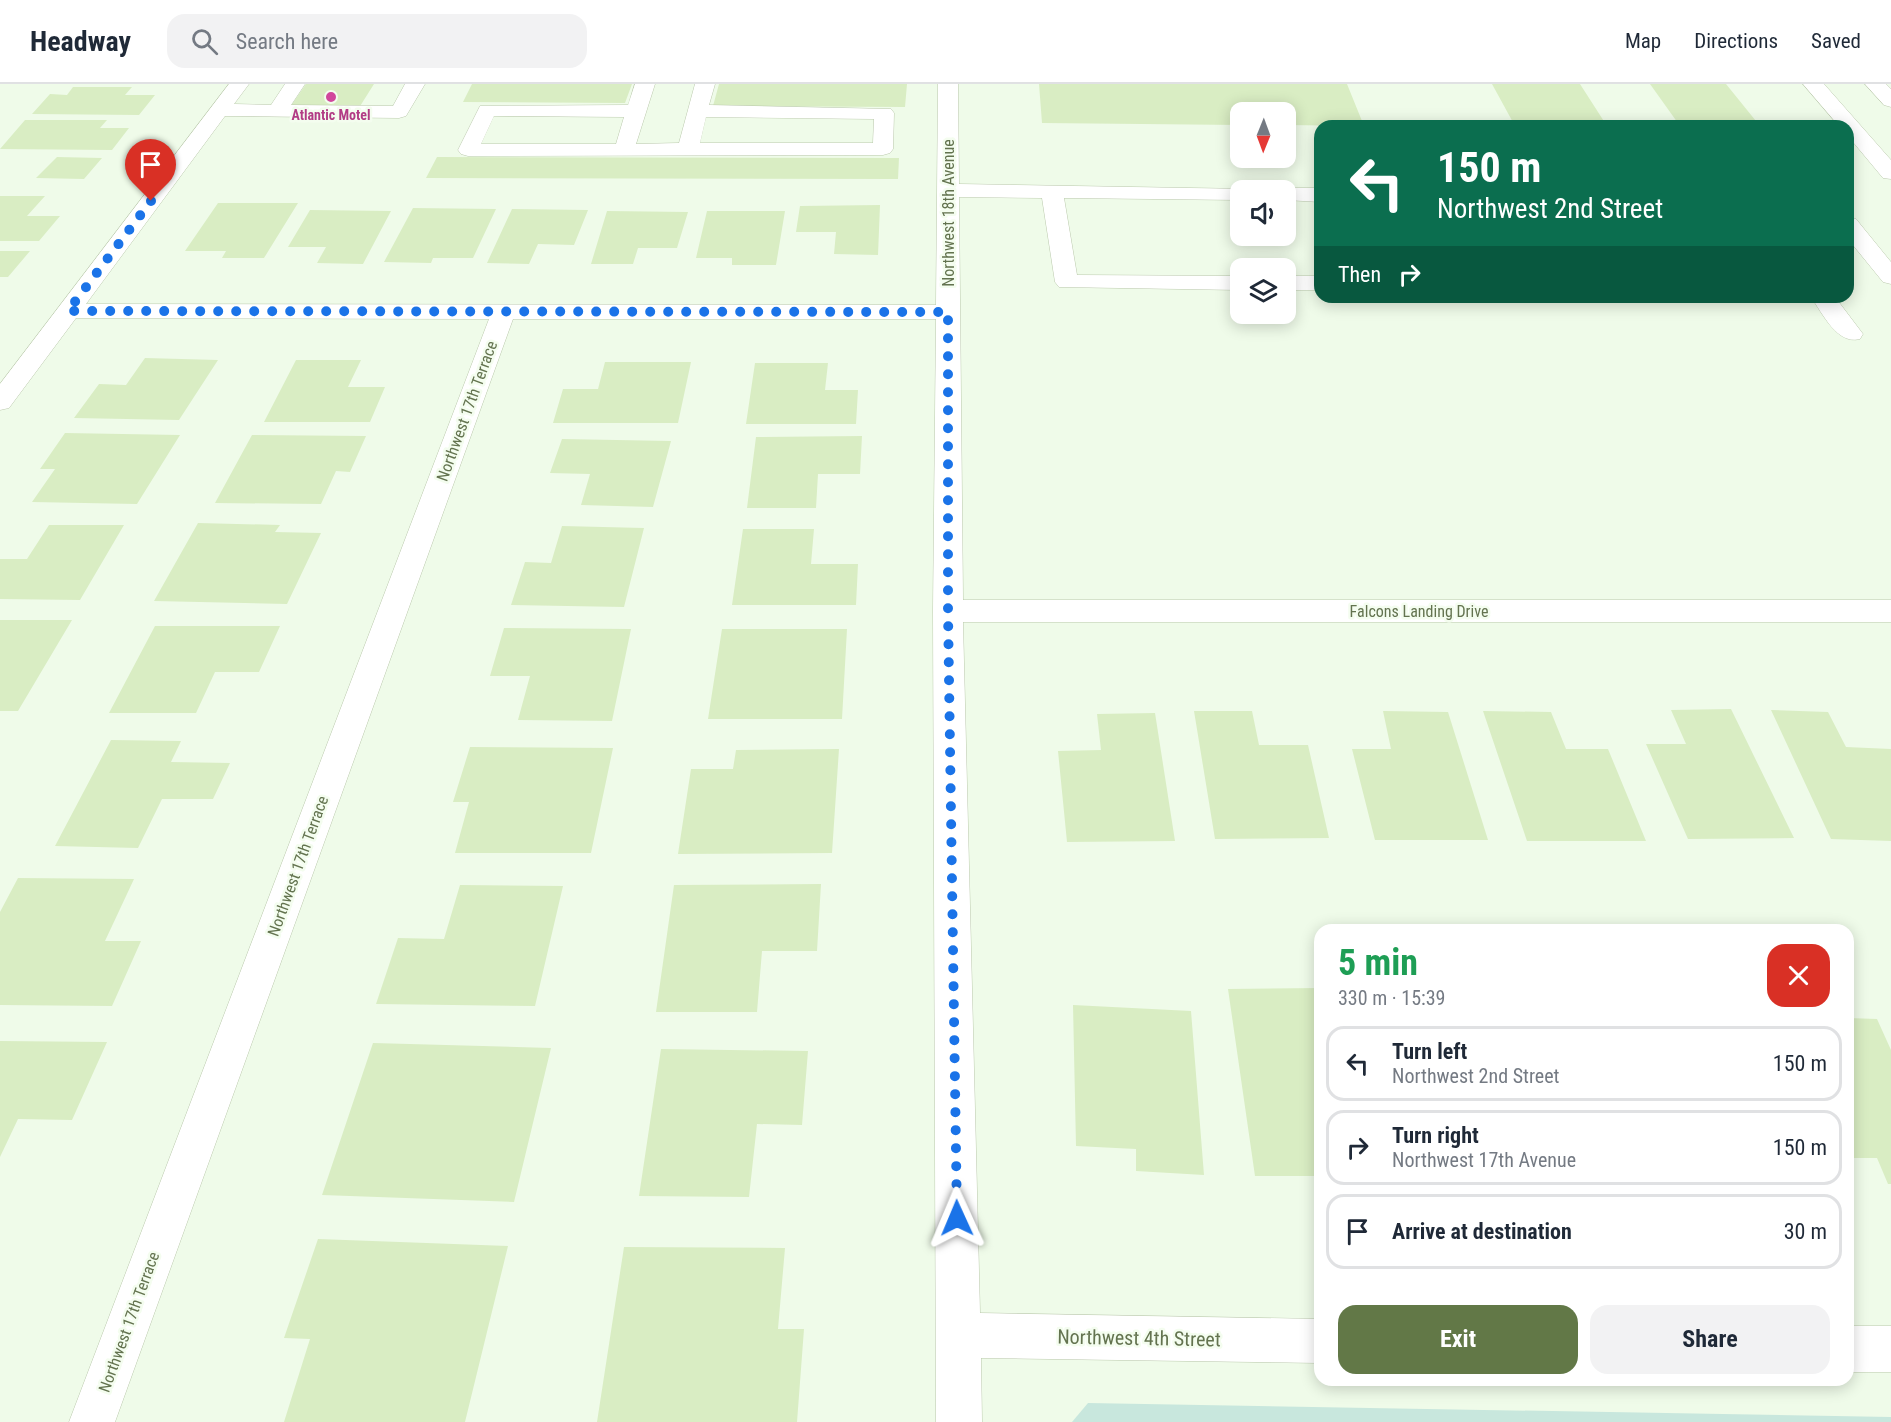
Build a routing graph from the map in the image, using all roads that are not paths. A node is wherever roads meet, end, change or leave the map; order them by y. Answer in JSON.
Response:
{"nodes":[{"id":1,"x":239,"y":84,"type":"edge"},
{"id":2,"x":295,"y":84,"type":"edge"},
{"id":3,"x":415,"y":84,"type":"edge"},
{"id":4,"x":645,"y":84,"type":"edge"},
{"id":5,"x":705,"y":84,"type":"edge"},
{"id":6,"x":948,"y":84,"type":"edge"},
{"id":7,"x":1813,"y":84,"type":"edge"},
{"id":8,"x":1875,"y":84,"type":"edge"},
{"id":9,"x":1891,"y":101,"type":"edge"},
{"id":10,"x":219,"y":110,"type":"junction"},
{"id":11,"x":277,"y":111,"type":"junction"},
{"id":12,"x":637,"y":111,"type":"junction"},
{"id":13,"x":698,"y":111,"type":"junction"},
{"id":14,"x":1845,"y":120,"type":"edge"},
{"id":15,"x":1854,"y":131,"type":"edge"},
{"id":16,"x":688,"y":149,"type":"junction"},
{"id":17,"x":624,"y":150,"type":"junction"},
{"id":18,"x":1891,"y":173,"type":"edge"},
{"id":19,"x":948,"y":190,"type":"junction"},
{"id":20,"x":1052,"y":192,"type":"junction"},
{"id":21,"x":1230,"y":194,"type":"edge"},
{"id":22,"x":1296,"y":194,"type":"edge"},
{"id":23,"x":1314,"y":195,"type":"edge"},
{"id":24,"x":1854,"y":231,"type":"edge"},
{"id":25,"x":1891,"y":277,"type":"edge"},
{"id":26,"x":1230,"y":283,"type":"edge"},
{"id":27,"x":1296,"y":283,"type":"edge"},
{"id":28,"x":1314,"y":283,"type":"edge"},
{"id":29,"x":1828,"y":303,"type":"edge"},
{"id":30,"x":68,"y":311,"type":"junction"},
{"id":31,"x":504,"y":311,"type":"junction"},
{"id":32,"x":948,"y":312,"type":"junction"},
{"id":33,"x":1851,"y":334,"type":"dead end"},
{"id":34,"x":0,"y":402,"type":"edge"},
{"id":35,"x":948,"y":611,"type":"junction"},
{"id":36,"x":1891,"y":611,"type":"edge"},
{"id":37,"x":959,"y":1335,"type":"junction"},
{"id":38,"x":1314,"y":1341,"type":"edge"},
{"id":39,"x":1854,"y":1349,"type":"edge"},
{"id":40,"x":1891,"y":1349,"type":"edge"},
{"id":41,"x":92,"y":1422,"type":"edge"},
{"id":42,"x":959,"y":1422,"type":"edge"}],
"edges":[{"from":1,"to":10,"type":"street"},
{"from":2,"to":11,"type":"street"},
{"from":3,"to":11,"type":"street"},
{"from":4,"to":12,"type":"street"},
{"from":5,"to":13,"type":"street"},
{"from":6,"to":19,"type":"street","name":"Northwest 18th Avenue"},
{"from":7,"to":14,"type":"street"},
{"from":8,"to":9,"type":"street"},
{"from":10,"to":11,"type":"street"},
{"from":10,"to":30,"type":"street"},
{"from":12,"to":17,"type":"street"},
{"from":12,"to":17,"type":"street"},
{"from":13,"to":16,"type":"street"},
{"from":13,"to":16,"type":"street"},
{"from":15,"to":18,"type":"street"},
{"from":16,"to":17,"type":"street"},
{"from":19,"to":20,"type":"street"},
{"from":19,"to":32,"type":"street","name":"Northwest 18th Avenue"},
{"from":20,"to":21,"type":"street"},
{"from":20,"to":26,"type":"street"},
{"from":22,"to":23,"type":"street"},
{"from":24,"to":25,"type":"street"},
{"from":27,"to":28,"type":"street"},
{"from":29,"to":33,"type":"street"},
{"from":30,"to":31,"type":"street"},
{"from":30,"to":34,"type":"street"},
{"from":31,"to":32,"type":"street"},
{"from":31,"to":41,"type":"street","name":"Northwest 17th Terrace"},
{"from":32,"to":35,"type":"street","name":"Northwest 18th Avenue"},
{"from":35,"to":36,"type":"street","name":"Falcons Landing Drive"},
{"from":35,"to":37,"type":"street","name":"Northwest 18th Avenue"},
{"from":37,"to":38,"type":"street","name":"Northwest 4th Street"},
{"from":37,"to":42,"type":"street","name":"Northwest 18th Avenue"},
{"from":39,"to":40,"type":"street"}]}
